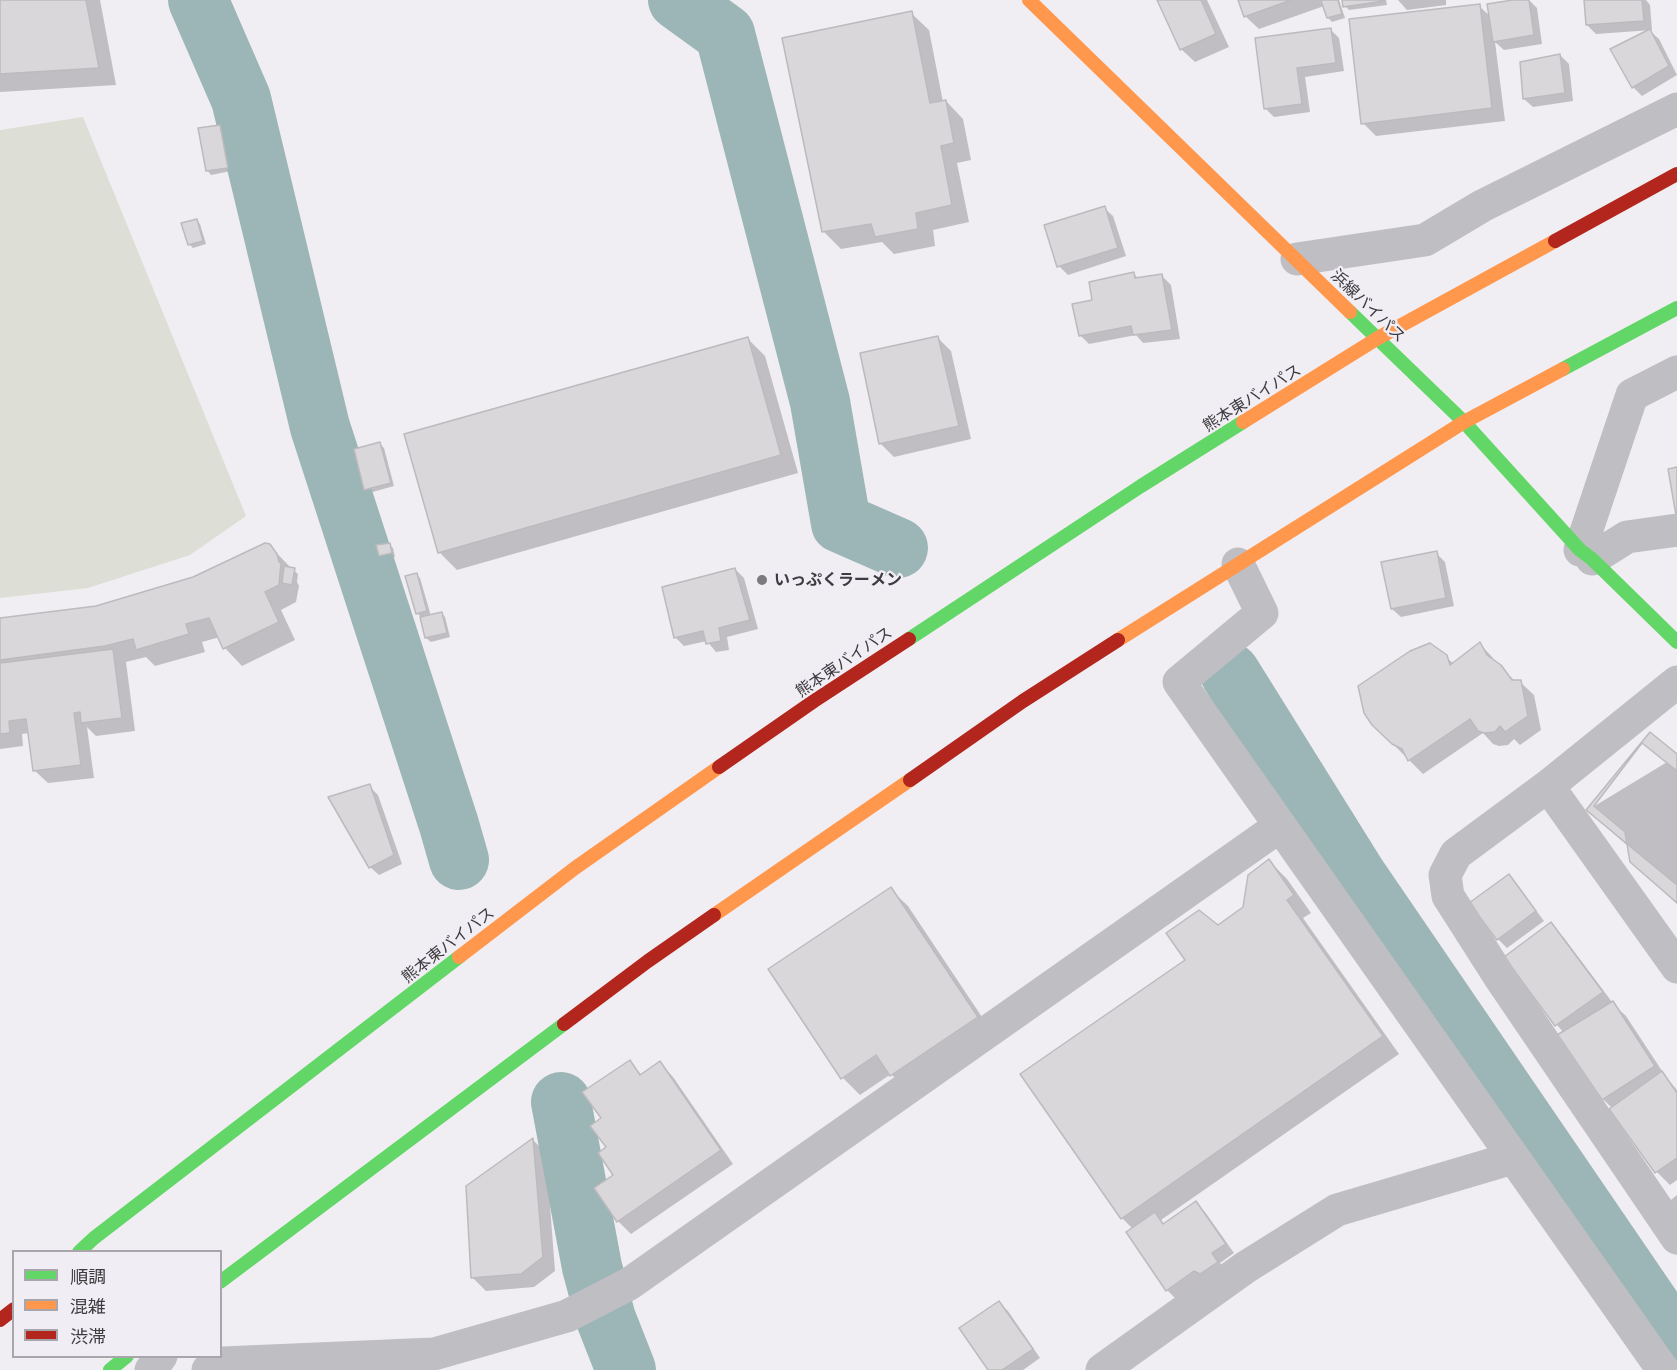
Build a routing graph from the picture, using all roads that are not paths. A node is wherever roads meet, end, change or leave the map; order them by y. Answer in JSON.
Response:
{"nodes":[{"id":1,"x":1029,"y":0,"type":"edge"},
{"id":2,"x":1677,"y":109,"type":"edge"},
{"id":3,"x":1677,"y":174,"type":"edge"},
{"id":4,"x":1297,"y":259,"type":"junction"},
{"id":5,"x":1677,"y":308,"type":"edge"},
{"id":6,"x":1378,"y":339,"type":"junction"},
{"id":7,"x":1677,"y":372,"type":"edge"},
{"id":8,"x":1464,"y":422,"type":"junction"},
{"id":9,"x":1677,"y":530,"type":"edge"},
{"id":10,"x":1586,"y":554,"type":"junction"},
{"id":11,"x":1238,"y":564,"type":"junction"},
{"id":12,"x":1677,"y":642,"type":"edge"},
{"id":13,"x":1677,"y":682,"type":"edge"},
{"id":14,"x":1548,"y":786,"type":"junction"},
{"id":15,"x":1280,"y":826,"type":"junction"},
{"id":16,"x":1677,"y":967,"type":"edge"},
{"id":17,"x":1513,"y":1158,"type":"junction"},
{"id":18,"x":1677,"y":1238,"type":"edge"},
{"id":19,"x":80,"y":1250,"type":"edge"},
{"id":20,"x":222,"y":1280,"type":"edge"},
{"id":21,"x":12,"y":1311,"type":"edge"},
{"id":22,"x":0,"y":1320,"type":"edge"},
{"id":23,"x":125,"y":1358,"type":"edge"},
{"id":24,"x":110,"y":1370,"type":"edge"},
{"id":25,"x":208,"y":1370,"type":"edge"},
{"id":26,"x":1101,"y":1370,"type":"edge"},
{"id":27,"x":1663,"y":1370,"type":"edge"}],
"edges":[{"from":1,"to":4,"type":"highway","name":"浜線バイパス"},
{"from":2,"to":4,"type":"street"},
{"from":3,"to":6,"type":"highway","name":"熊本東バイパス"},
{"from":4,"to":6,"type":"highway","name":"浜線バイパス"},
{"from":5,"to":8,"type":"highway"},
{"from":6,"to":8,"type":"highway","name":"浜線バイパス"},
{"from":6,"to":19,"type":"highway","name":"熊本東バイパス"},
{"from":7,"to":10,"type":"street"},
{"from":8,"to":10,"type":"highway","name":"浜線バイパス"},
{"from":8,"to":11,"type":"highway"},
{"from":9,"to":10,"type":"street"},
{"from":10,"to":12,"type":"highway","name":"浜線バイパス"},
{"from":11,"to":15,"type":"street"},
{"from":11,"to":20,"type":"highway"},
{"from":13,"to":14,"type":"street"},
{"from":14,"to":16,"type":"street"},
{"from":14,"to":18,"type":"street"},
{"from":15,"to":17,"type":"street"},
{"from":15,"to":25,"type":"street"},
{"from":17,"to":26,"type":"street"},
{"from":17,"to":27,"type":"street"},
{"from":21,"to":22,"type":"highway"},
{"from":23,"to":24,"type":"highway"}]}
